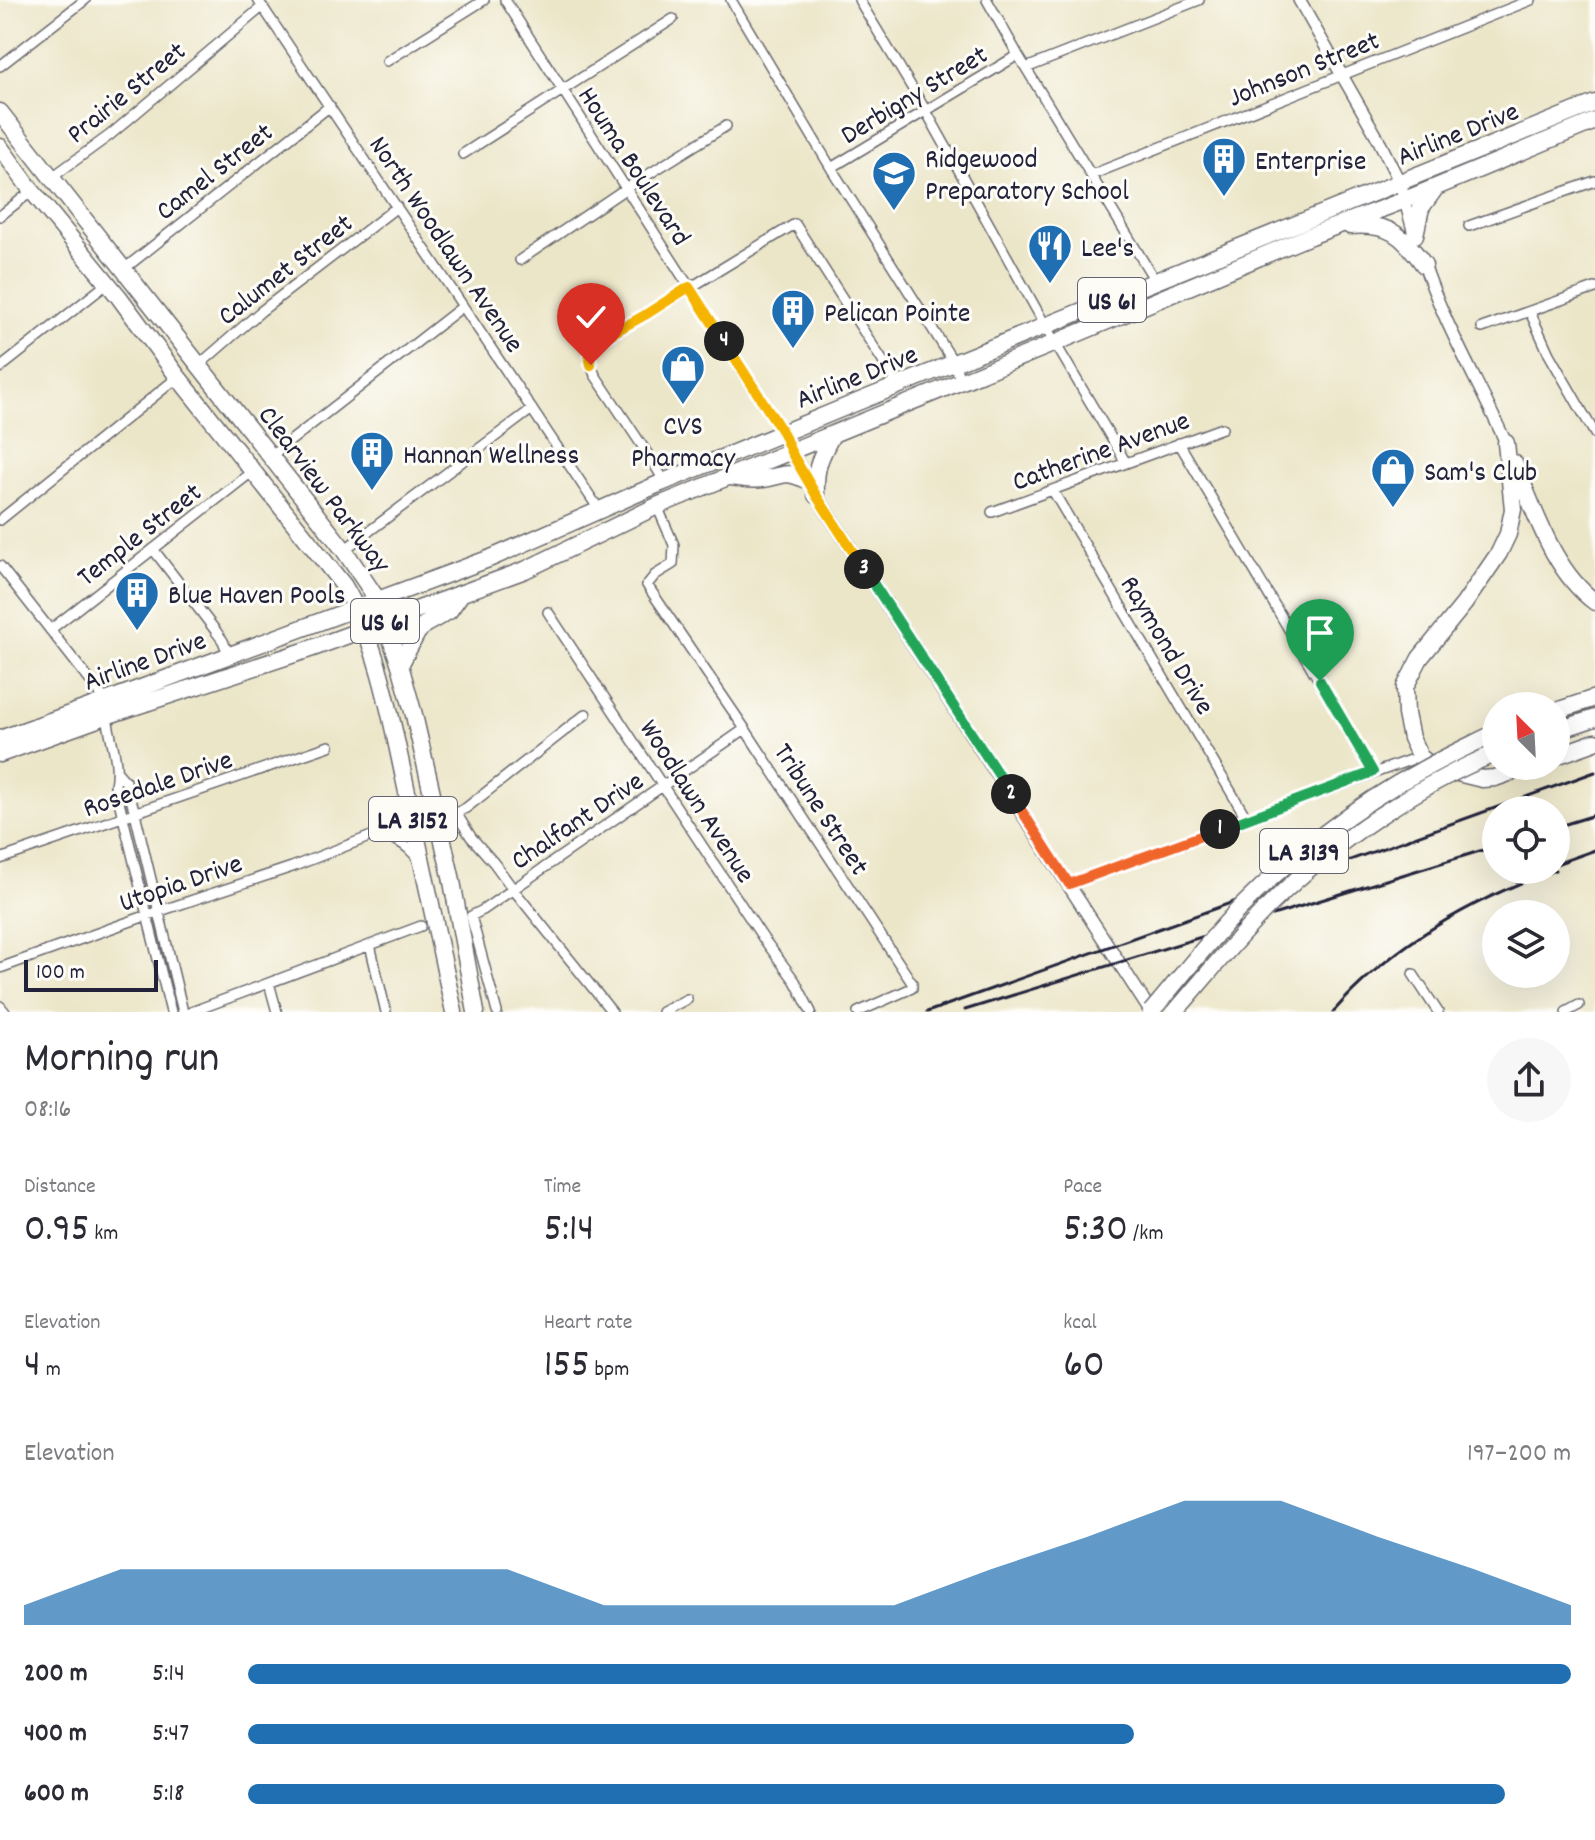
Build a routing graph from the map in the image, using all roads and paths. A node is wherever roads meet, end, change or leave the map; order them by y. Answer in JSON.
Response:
{"nodes":[{"id":1,"x":85,"y":0,"type":"edge"},
{"id":2,"x":484,"y":0,"type":"edge"},
{"id":3,"x":505,"y":0,"type":"edge"},
{"id":4,"x":731,"y":0,"type":"edge"},
{"id":5,"x":859,"y":0,"type":"edge"},
{"id":6,"x":987,"y":0,"type":"edge"},
{"id":7,"x":1199,"y":0,"type":"edge"},
{"id":8,"x":1299,"y":0,"type":"edge"},
{"id":9,"x":1531,"y":0,"type":"edge"},
{"id":10,"x":260,"y":3,"type":"edge"},
{"id":11,"x":673,"y":19,"type":"dead end"},
{"id":12,"x":1018,"y":55,"type":"junction"},
{"id":13,"x":387,"y":61,"type":"dead end"},
{"id":14,"x":0,"y":66,"type":"edge"},
{"id":15,"x":1026,"y":68,"type":"junction"},
{"id":16,"x":1342,"y":76,"type":"junction"},
{"id":17,"x":562,"y":89,"type":"junction"},
{"id":18,"x":1595,"y":103,"type":"edge"},
{"id":19,"x":330,"y":106,"type":"junction"},
{"id":20,"x":926,"y":111,"type":"junction"},
{"id":21,"x":0,"y":112,"type":"edge"},
{"id":22,"x":1595,"y":121,"type":"edge"},
{"id":23,"x":726,"y":126,"type":"dead end"},
{"id":24,"x":0,"y":147,"type":"edge"},
{"id":25,"x":463,"y":154,"type":"dead end"},
{"id":26,"x":831,"y":168,"type":"junction"},
{"id":27,"x":1091,"y":175,"type":"junction"},
{"id":28,"x":51,"y":178,"type":"junction"},
{"id":29,"x":1595,"y":181,"type":"edge"},
{"id":30,"x":1400,"y":183,"type":"junction"},
{"id":31,"x":1439,"y":186,"type":"junction"},
{"id":32,"x":625,"y":189,"type":"junction"},
{"id":33,"x":32,"y":191,"type":"junction"},
{"id":34,"x":1405,"y":200,"type":"junction"},
{"id":35,"x":397,"y":207,"type":"junction"},
{"id":36,"x":0,"y":216,"type":"edge"},
{"id":37,"x":1469,"y":226,"type":"dead end"},
{"id":38,"x":1336,"y":227,"type":"junction"},
{"id":39,"x":1415,"y":235,"type":"junction"},
{"id":40,"x":520,"y":260,"type":"dead end"},
{"id":41,"x":1424,"y":265,"type":"junction"},
{"id":42,"x":124,"y":269,"type":"junction"},
{"id":43,"x":1156,"y":282,"type":"junction"},
{"id":44,"x":108,"y":283,"type":"junction"},
{"id":45,"x":689,"y":287,"type":"junction"},
{"id":46,"x":1595,"y":288,"type":"edge"},
{"id":47,"x":119,"y":297,"type":"junction"},
{"id":48,"x":1165,"y":297,"type":"junction"},
{"id":49,"x":462,"y":307,"type":"junction"},
{"id":50,"x":1530,"y":312,"type":"junction"},
{"id":51,"x":1046,"y":326,"type":"junction"},
{"id":52,"x":1482,"y":328,"type":"dead end"},
{"id":53,"x":1055,"y":343,"type":"junction"},
{"id":54,"x":954,"y":363,"type":"junction"},
{"id":55,"x":199,"y":365,"type":"junction"},
{"id":56,"x":0,"y":368,"type":"edge"},
{"id":57,"x":178,"y":377,"type":"junction"},
{"id":58,"x":961,"y":382,"type":"junction"},
{"id":59,"x":898,"y":385,"type":"junction"},
{"id":60,"x":532,"y":409,"type":"junction"},
{"id":61,"x":1222,"y":428,"type":"dead end"},
{"id":62,"x":783,"y":433,"type":"junction"},
{"id":63,"x":1595,"y":434,"type":"edge"},
{"id":64,"x":832,"y":435,"type":"junction"},
{"id":65,"x":1179,"y":443,"type":"junction"},
{"id":66,"x":1506,"y":443,"type":"junction"},
{"id":67,"x":791,"y":452,"type":"junction"},
{"id":68,"x":271,"y":456,"type":"junction"},
{"id":69,"x":1126,"y":463,"type":"junction"},
{"id":70,"x":253,"y":471,"type":"junction"},
{"id":71,"x":729,"y":477,"type":"junction"},
{"id":72,"x":661,"y":483,"type":"junction"},
{"id":73,"x":812,"y":488,"type":"junction"},
{"id":74,"x":1053,"y":491,"type":"junction"},
{"id":75,"x":657,"y":506,"type":"junction"},
{"id":76,"x":606,"y":509,"type":"junction"},
{"id":77,"x":992,"y":512,"type":"dead end"},
{"id":78,"x":0,"y":520,"type":"edge"},
{"id":79,"x":593,"y":536,"type":"junction"},
{"id":80,"x":153,"y":549,"type":"junction"},
{"id":81,"x":344,"y":550,"type":"junction"},
{"id":82,"x":0,"y":566,"type":"edge"},
{"id":83,"x":461,"y":594,"type":"junction"},
{"id":84,"x":377,"y":599,"type":"junction"},
{"id":85,"x":1595,"y":602,"type":"edge"},
{"id":86,"x":356,"y":607,"type":"junction"},
{"id":87,"x":548,"y":612,"type":"dead end"},
{"id":88,"x":385,"y":621,"type":"junction"},
{"id":89,"x":365,"y":629,"type":"junction"},
{"id":90,"x":50,"y":630,"type":"junction"},
{"id":91,"x":229,"y":656,"type":"junction"},
{"id":92,"x":400,"y":665,"type":"junction"},
{"id":93,"x":1595,"y":698,"type":"edge"},
{"id":94,"x":1570,"y":706,"type":"edge"},
{"id":95,"x":106,"y":708,"type":"junction"},
{"id":96,"x":586,"y":714,"type":"dead end"},
{"id":97,"x":1595,"y":718,"type":"edge"},
{"id":98,"x":1570,"y":726,"type":"edge"},
{"id":99,"x":745,"y":729,"type":"junction"},
{"id":100,"x":0,"y":739,"type":"edge"},
{"id":101,"x":1482,"y":740,"type":"edge"},
{"id":102,"x":1595,"y":742,"type":"edge"},
{"id":103,"x":329,"y":746,"type":"dead end"},
{"id":104,"x":1570,"y":751,"type":"edge"},
{"id":105,"x":0,"y":754,"type":"edge"},
{"id":106,"x":1482,"y":759,"type":"edge"},
{"id":107,"x":1410,"y":760,"type":"dead end"},
{"id":108,"x":1373,"y":772,"type":"junction"},
{"id":109,"x":118,"y":773,"type":"junction"},
{"id":110,"x":1482,"y":779,"type":"edge"},
{"id":111,"x":664,"y":786,"type":"junction"},
{"id":112,"x":406,"y":790,"type":"junction"},
{"id":113,"x":434,"y":798,"type":"junction"},
{"id":114,"x":135,"y":813,"type":"junction"},
{"id":115,"x":456,"y":813,"type":"junction"},
{"id":116,"x":123,"y":817,"type":"junction"},
{"id":117,"x":1247,"y":819,"type":"junction"},
{"id":118,"x":374,"y":835,"type":"junction"},
{"id":119,"x":0,"y":859,"type":"edge"},
{"id":120,"x":424,"y":866,"type":"junction"},
{"id":121,"x":1069,"y":884,"type":"junction"},
{"id":122,"x":513,"y":889,"type":"junction"},
{"id":123,"x":159,"y":912,"type":"junction"},
{"id":124,"x":148,"y":915,"type":"junction"},
{"id":125,"x":421,"y":926,"type":"dead end"},
{"id":126,"x":370,"y":945,"type":"junction"},
{"id":127,"x":0,"y":968,"type":"edge"},
{"id":128,"x":1413,"y":974,"type":"dead end"},
{"id":129,"x":269,"y":983,"type":"junction"},
{"id":130,"x":687,"y":999,"type":"dead end"},
{"id":131,"x":1579,"y":1005,"type":"dead end"},
{"id":132,"x":0,"y":1006,"type":"edge"},
{"id":133,"x":5,"y":1012,"type":"edge"},
{"id":134,"x":171,"y":1012,"type":"edge"},
{"id":135,"x":183,"y":1012,"type":"edge"},
{"id":136,"x":191,"y":1012,"type":"edge"},
{"id":137,"x":277,"y":1012,"type":"edge"},
{"id":138,"x":386,"y":1012,"type":"edge"},
{"id":139,"x":454,"y":1012,"type":"edge"},
{"id":140,"x":476,"y":1012,"type":"edge"},
{"id":141,"x":497,"y":1012,"type":"edge"},
{"id":142,"x":612,"y":1012,"type":"edge"},
{"id":143,"x":662,"y":1012,"type":"edge"},
{"id":144,"x":811,"y":1012,"type":"edge"},
{"id":145,"x":859,"y":1012,"type":"edge"},
{"id":146,"x":1151,"y":1012,"type":"edge"},
{"id":147,"x":1175,"y":1012,"type":"edge"},
{"id":148,"x":1438,"y":1012,"type":"edge"},
{"id":149,"x":1566,"y":1012,"type":"edge"}],
"edges":[{"from":1,"to":14,"type":"street"},
{"from":2,"to":13,"type":"street"},
{"from":3,"to":17,"type":"street","name":"Houma Boulevard"},
{"from":4,"to":26,"type":"street"},
{"from":5,"to":20,"type":"street"},
{"from":6,"to":12,"type":"street"},
{"from":7,"to":15,"type":"street","name":"Derbigny Street"},
{"from":8,"to":16,"type":"street"},
{"from":9,"to":16,"type":"street","name":"Johnson Street"},
{"from":10,"to":19,"type":"street","name":"North Woodlawn Avenue"},
{"from":10,"to":28,"type":"street","name":"Prairie Street"},
{"from":11,"to":17,"type":"street"},
{"from":12,"to":15,"type":"street"},
{"from":12,"to":20,"type":"street","name":"Derbigny Street"},
{"from":15,"to":27,"type":"street"},
{"from":16,"to":27,"type":"street","name":"Johnson Street"},
{"from":16,"to":30,"type":"street"},
{"from":17,"to":25,"type":"street"},
{"from":17,"to":32,"type":"street","name":"Houma Boulevard"},
{"from":18,"to":30,"type":"highway","name":"Airline Drive","number":"US 61"},
{"from":19,"to":35,"type":"street","name":"North Woodlawn Avenue"},
{"from":19,"to":42,"type":"street","name":"Camel Street"},
{"from":20,"to":26,"type":"street","name":"Derbigny Street"},
{"from":20,"to":51,"type":"street"},
{"from":21,"to":28,"type":"highway","name":"Clearview Parkway","number":"LA 3152"},
{"from":22,"to":31,"type":"highway","name":"Airline Drive","number":"US 61"},
{"from":23,"to":32,"type":"street"},
{"from":24,"to":33,"type":"highway","name":"Clearview Parkway","number":"LA 3152"},
{"from":26,"to":54,"type":"street"},
{"from":27,"to":43,"type":"street"},
{"from":28,"to":42,"type":"highway","name":"Clearview Parkway","number":"LA 3152"},
{"from":29,"to":37,"type":"street"},
{"from":30,"to":34,"type":"street"},
{"from":30,"to":43,"type":"highway","name":"Airline Drive","number":"US 61"},
{"from":31,"to":34,"type":"highway","name":"Airline Drive","number":"US 61"},
{"from":31,"to":39,"type":"highway"},
{"from":32,"to":40,"type":"street"},
{"from":32,"to":45,"type":"street","name":"Houma Boulevard"},
{"from":33,"to":36,"type":"street"},
{"from":33,"to":44,"type":"highway","name":"Clearview Parkway","number":"LA 3152"},
{"from":34,"to":38,"type":"highway","name":"Airline Drive","number":"US 61"},
{"from":34,"to":39,"type":"street"},
{"from":35,"to":49,"type":"street","name":"North Woodlawn Avenue"},
{"from":35,"to":55,"type":"street","name":"Calumet Street"},
{"from":38,"to":41,"type":"highway"},
{"from":38,"to":48,"type":"highway","name":"Airline Drive","number":"US 61"},
{"from":39,"to":41,"type":"street"},
{"from":41,"to":66,"type":"street"},
{"from":42,"to":55,"type":"highway","name":"Clearview Parkway","number":"LA 3152"},
{"from":43,"to":48,"type":"street"},
{"from":43,"to":51,"type":"highway","name":"Airline Drive","number":"US 61"},
{"from":44,"to":47,"type":"highway","name":"Clearview Parkway","number":"LA 3152"},
{"from":44,"to":56,"type":"street"},
{"from":45,"to":59,"type":"street"},
{"from":45,"to":62,"type":"street","name":"Houma Boulevard"},
{"from":45,"to":72,"type":"street"},
{"from":46,"to":50,"type":"street"},
{"from":47,"to":55,"type":"highway"},
{"from":47,"to":57,"type":"highway","name":"Clearview Parkway","number":"LA 3152"},
{"from":48,"to":53,"type":"highway","name":"Airline Drive","number":"US 61"},
{"from":49,"to":60,"type":"street","name":"North Woodlawn Avenue"},
{"from":49,"to":68,"type":"street"},
{"from":50,"to":52,"type":"street"},
{"from":50,"to":63,"type":"street"},
{"from":51,"to":53,"type":"street"},
{"from":51,"to":54,"type":"highway","name":"Airline Drive","number":"US 61"},
{"from":53,"to":58,"type":"highway","name":"Airline Drive","number":"US 61"},
{"from":53,"to":69,"type":"street"},
{"from":54,"to":58,"type":"street"},
{"from":54,"to":59,"type":"highway","name":"Airline Drive","number":"US 61"},
{"from":55,"to":68,"type":"highway","name":"Clearview Parkway","number":"LA 3152"},
{"from":57,"to":70,"type":"highway","name":"Clearview Parkway","number":"LA 3152"},
{"from":57,"to":78,"type":"street"},
{"from":58,"to":64,"type":"highway","name":"Airline Drive","number":"US 61"},
{"from":59,"to":62,"type":"highway","name":"Airline Drive","number":"US 61"},
{"from":60,"to":76,"type":"street","name":"North Woodlawn Avenue"},
{"from":60,"to":81,"type":"street"},
{"from":61,"to":65,"type":"street","name":"Catherine Avenue"},
{"from":62,"to":67,"type":"main road"},
{"from":62,"to":72,"type":"highway","name":"Airline Drive","number":"US 61"},
{"from":64,"to":67,"type":"highway","name":"Airline Drive","number":"US 61"},
{"from":64,"to":73,"type":"highway"},
{"from":65,"to":69,"type":"street","name":"Catherine Avenue"},
{"from":65,"to":108,"type":"street"},
{"from":66,"to":85,"type":"highway"},
{"from":66,"to":110,"type":"highway"},
{"from":67,"to":71,"type":"highway","name":"Airline Drive","number":"US 61"},
{"from":67,"to":73,"type":"main road"},
{"from":68,"to":81,"type":"highway","name":"Clearview Parkway","number":"LA 3152"},
{"from":69,"to":74,"type":"street","name":"Catherine Avenue"},
{"from":70,"to":80,"type":"street","name":"Temple Street"},
{"from":70,"to":86,"type":"highway","name":"Clearview Parkway","number":"LA 3152"},
{"from":71,"to":73,"type":"highway"},
{"from":71,"to":75,"type":"highway","name":"Airline Drive","number":"US 61"},
{"from":72,"to":76,"type":"highway","name":"Airline Drive","number":"US 61"},
{"from":73,"to":121,"type":"main road"},
{"from":74,"to":77,"type":"street","name":"Catherine Avenue"},
{"from":74,"to":117,"type":"street","name":"Raymond Drive"},
{"from":75,"to":79,"type":"highway","name":"Airline Drive","number":"US 61"},
{"from":75,"to":99,"type":"street","name":"Tribune Street"},
{"from":76,"to":79,"type":"highway"},
{"from":76,"to":84,"type":"highway","name":"Airline Drive","number":"US 61"},
{"from":79,"to":83,"type":"highway","name":"Airline Drive","number":"US 61"},
{"from":80,"to":90,"type":"street","name":"Temple Street"},
{"from":80,"to":91,"type":"street"},
{"from":81,"to":84,"type":"highway","name":"Clearview Parkway","number":"LA 3152"},
{"from":82,"to":90,"type":"street"},
{"from":83,"to":88,"type":"highway","name":"Airline Drive","number":"US 61"},
{"from":83,"to":92,"type":"highway"},
{"from":84,"to":86,"type":"highway","name":"Airline Drive","number":"US 61"},
{"from":84,"to":88,"type":"highway","name":"Clearview Parkway","number":"LA 3152"},
{"from":86,"to":89,"type":"highway","name":"Clearview Parkway","number":"LA 3152"},
{"from":86,"to":91,"type":"highway","name":"Airline Drive","number":"US 61"},
{"from":87,"to":111,"type":"street","name":"Woodlawn Avenue"},
{"from":88,"to":89,"type":"highway","name":"Airline Drive","number":"US 61"},
{"from":88,"to":92,"type":"highway","name":"Clearview Parkway","number":"LA 3152"},
{"from":89,"to":95,"type":"highway","name":"Airline Drive","number":"US 61"},
{"from":89,"to":112,"type":"highway","number":"LA 3152"},
{"from":90,"to":95,"type":"street"},
{"from":91,"to":95,"type":"highway","name":"Airline Drive","number":"US 61"},
{"from":92,"to":113,"type":"highway","name":"Clearview Parkway","number":"LA 3152"},
{"from":93,"to":94,"type":"highway"},
{"from":95,"to":100,"type":"highway","name":"Airline Drive","number":"US 61"},
{"from":95,"to":105,"type":"highway","name":"Airline Drive","number":"US 61"},
{"from":95,"to":109,"type":"street"},
{"from":96,"to":115,"type":"street"},
{"from":97,"to":98,"type":"highway"},
{"from":99,"to":111,"type":"street","name":"Chalfant Drive"},
{"from":99,"to":145,"type":"street","name":"Tribune Street"},
{"from":101,"to":146,"type":"highway","number":"LA 3139","bridge":true},
{"from":102,"to":104,"type":"highway"},
{"from":103,"to":114,"type":"street","name":"Rosedale Drive"},
{"from":106,"to":147,"type":"highway","number":"LA 3139","bridge":true},
{"from":107,"to":108,"type":"street"},
{"from":108,"to":117,"type":"street"},
{"from":109,"to":114,"type":"street"},
{"from":109,"to":116,"type":"street"},
{"from":111,"to":122,"type":"street","name":"Chalfant Drive"},
{"from":111,"to":144,"type":"street","name":"Woodlawn Avenue"},
{"from":112,"to":118,"type":"street","name":"Utopia Drive"},
{"from":112,"to":120,"type":"highway","number":"LA 3152"},
{"from":113,"to":115,"type":"street"},
{"from":113,"to":140,"type":"highway","name":"Clearview Parkway","number":"LA 3152"},
{"from":114,"to":116,"type":"street","name":"Rosedale Drive"},
{"from":114,"to":123,"type":"street"},
{"from":115,"to":122,"type":"street"},
{"from":116,"to":119,"type":"street","name":"Rosedale Drive"},
{"from":116,"to":124,"type":"street"},
{"from":117,"to":121,"type":"street"},
{"from":118,"to":120,"type":"street"},
{"from":118,"to":123,"type":"street","name":"Utopia Drive"},
{"from":120,"to":139,"type":"highway","number":"LA 3152"},
{"from":121,"to":146,"type":"main road"},
{"from":122,"to":141,"type":"street","name":"Chalfant Drive"},
{"from":122,"to":142,"type":"street"},
{"from":123,"to":124,"type":"street","name":"Utopia Drive"},
{"from":123,"to":135,"type":"street"},
{"from":124,"to":127,"type":"street","name":"Utopia Drive"},
{"from":124,"to":134,"type":"street"},
{"from":125,"to":126,"type":"street"},
{"from":126,"to":129,"type":"street"},
{"from":126,"to":138,"type":"street"},
{"from":128,"to":148,"type":"street"},
{"from":129,"to":136,"type":"street"},
{"from":129,"to":137,"type":"street"},
{"from":130,"to":143,"type":"street"},
{"from":131,"to":149,"type":"street"},
{"from":132,"to":133,"type":"street"}]}
